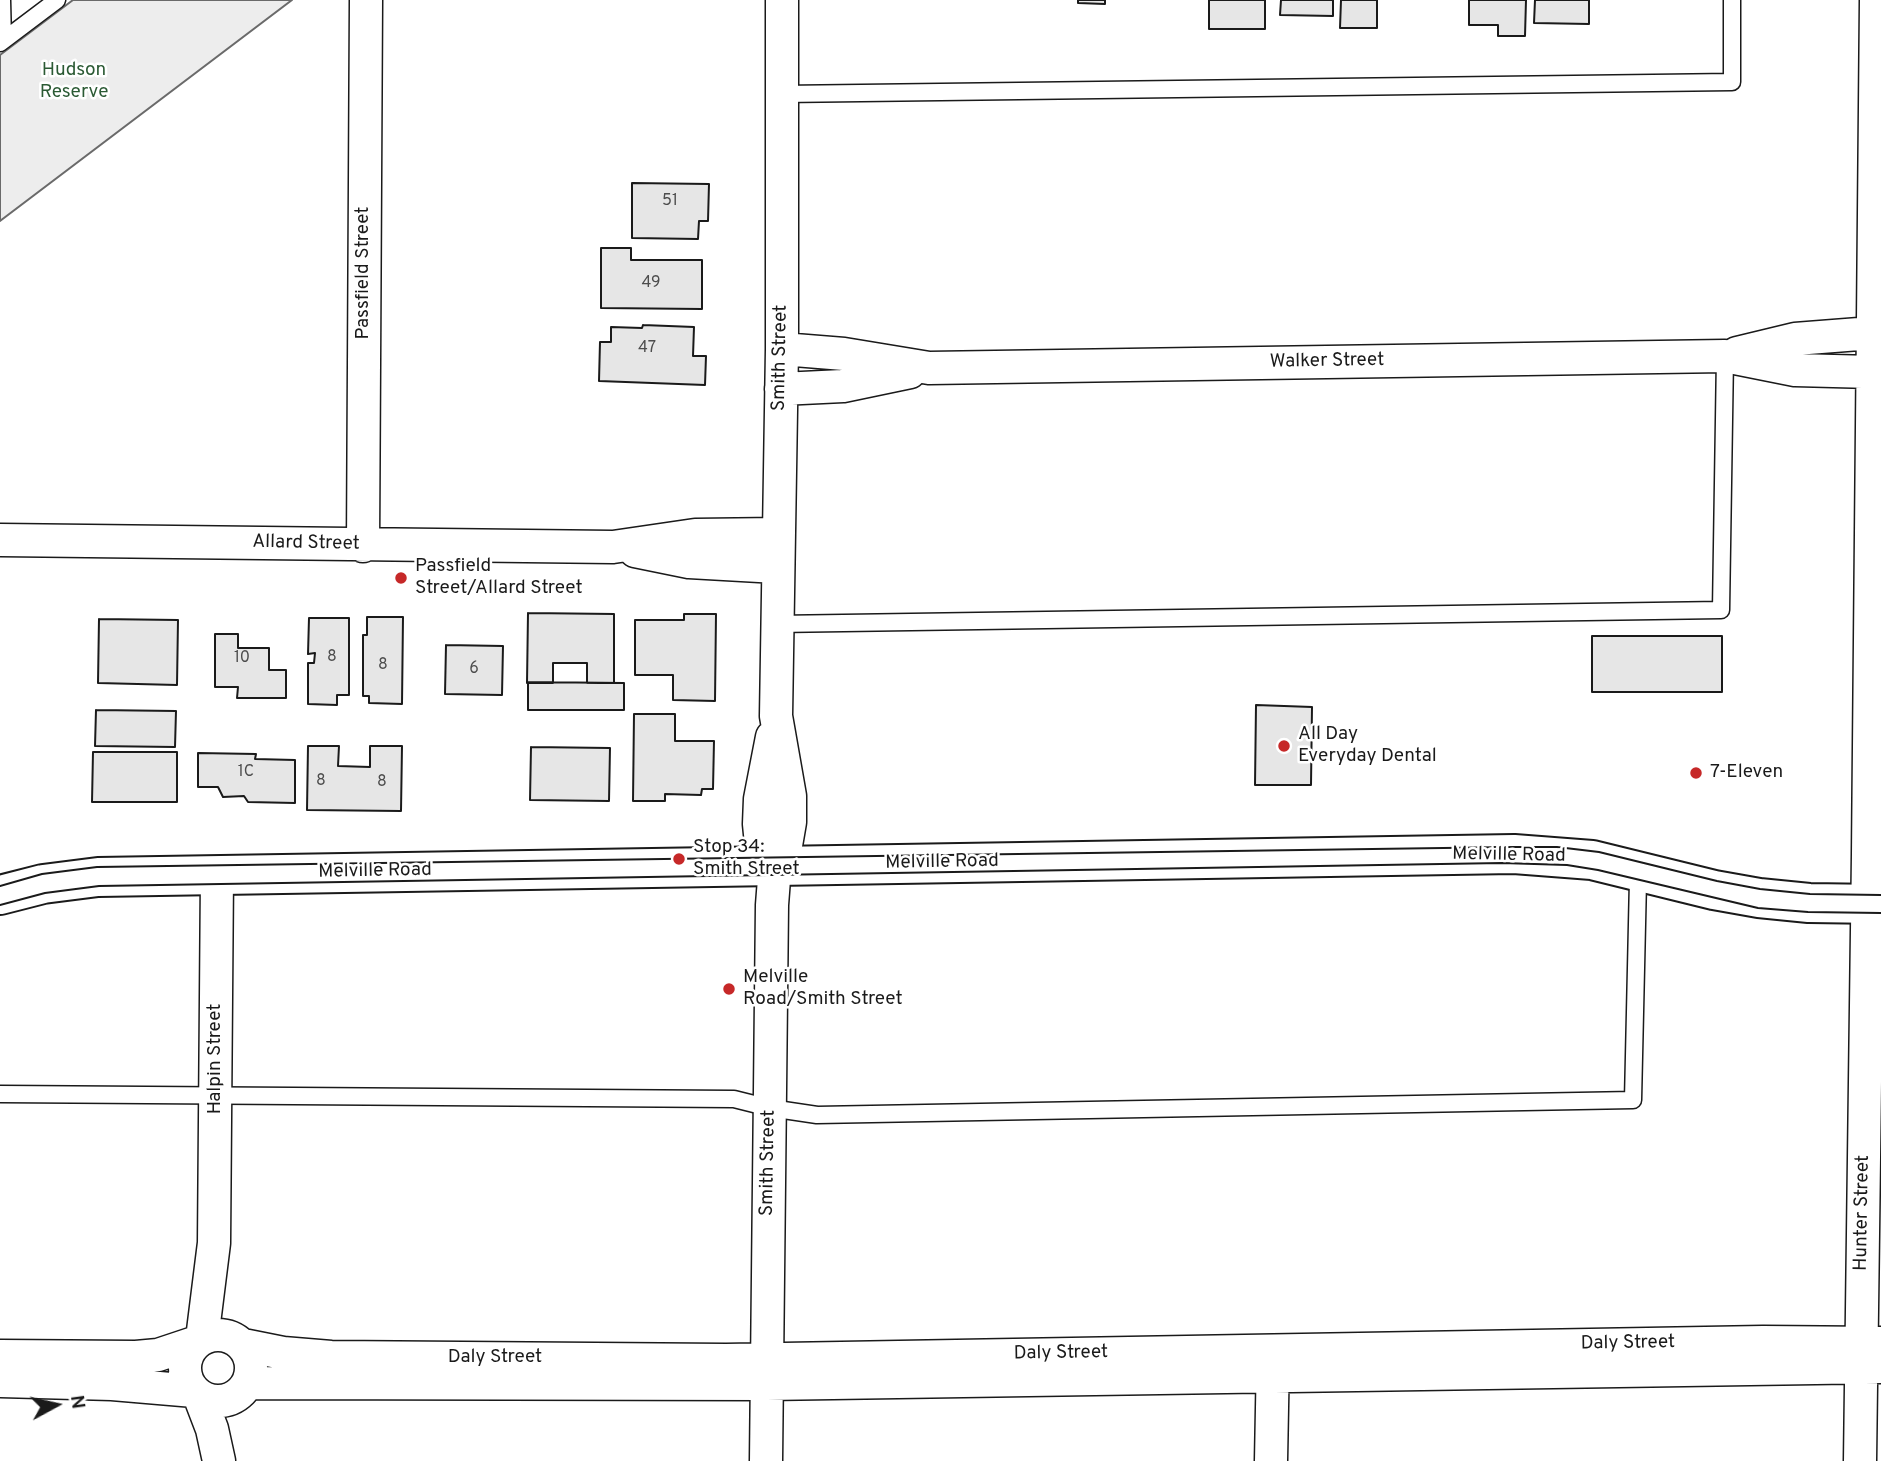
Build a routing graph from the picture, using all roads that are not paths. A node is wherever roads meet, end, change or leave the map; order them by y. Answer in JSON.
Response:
{"nodes":[{"id":1,"x":2,"y":0,"type":"edge"},
{"id":2,"x":57,"y":0,"type":"edge"},
{"id":3,"x":366,"y":0,"type":"edge"},
{"id":4,"x":782,"y":0,"type":"edge"},
{"id":5,"x":1732,"y":0,"type":"edge"},
{"id":6,"x":1876,"y":0,"type":"edge"},
{"id":7,"x":2,"y":42,"type":"edge"},
{"id":8,"x":782,"y":94,"type":"junction"},
{"id":9,"x":1872,"y":332,"type":"junction"},
{"id":10,"x":782,"y":349,"type":"junction"},
{"id":11,"x":1725,"y":356,"type":"junction"},
{"id":12,"x":929,"y":368,"type":"junction"},
{"id":13,"x":1872,"y":372,"type":"junction"},
{"id":14,"x":781,"y":389,"type":"junction"},
{"id":15,"x":778,"y":534,"type":"junction"},
{"id":16,"x":0,"y":540,"type":"edge"},
{"id":17,"x":363,"y":546,"type":"junction"},
{"id":18,"x":612,"y":547,"type":"junction"},
{"id":19,"x":777,"y":567,"type":"junction"},
{"id":20,"x":776,"y":624,"type":"junction"},
{"id":21,"x":1876,"y":624,"type":"edge"},
{"id":22,"x":775,"y":866,"type":"junction"},
{"id":23,"x":1641,"y":871,"type":"junction"},
{"id":24,"x":217,"y":874,"type":"junction"},
{"id":25,"x":0,"y":895,"type":"edge"},
{"id":26,"x":1874,"y":904,"type":"edge"},
{"id":27,"x":0,"y":1094,"type":"edge"},
{"id":28,"x":216,"y":1094,"type":"junction"},
{"id":29,"x":770,"y":1108,"type":"junction"},
{"id":30,"x":219,"y":1341,"type":"junction"},
{"id":31,"x":1871,"y":1355,"type":"edge"},
{"id":32,"x":0,"y":1356,"type":"edge"},
{"id":33,"x":1273,"y":1363,"type":"junction"},
{"id":34,"x":767,"y":1372,"type":"junction"},
{"id":35,"x":0,"y":1381,"type":"edge"},
{"id":36,"x":243,"y":1389,"type":"junction"},
{"id":37,"x":197,"y":1393,"type":"junction"},
{"id":38,"x":219,"y":1461,"type":"edge"},
{"id":39,"x":229,"y":1461,"type":"edge"},
{"id":40,"x":766,"y":1461,"type":"edge"},
{"id":41,"x":1271,"y":1461,"type":"edge"},
{"id":42,"x":1860,"y":1461,"type":"edge"}],
"edges":[{"from":1,"to":7,"type":"lane"},
{"from":2,"to":7,"type":"lane"},
{"from":3,"to":17,"type":"street","name":"Passfield Street"},
{"from":4,"to":8,"type":"street","name":"Smith Street"},
{"from":5,"to":8,"type":"lane"},
{"from":6,"to":9,"type":"street","name":"Hunter Street"},
{"from":8,"to":10,"type":"street","name":"Smith Street"},
{"from":9,"to":11,"type":"street","name":"Walker Street"},
{"from":9,"to":13,"type":"street","name":"Hunter Street"},
{"from":10,"to":12,"type":"street","name":"Walker Street"},
{"from":10,"to":14,"type":"street","name":"Smith Street"},
{"from":11,"to":12,"type":"street","name":"Walker Street"},
{"from":11,"to":13,"type":"street","name":"Walker Street"},
{"from":11,"to":20,"type":"lane"},
{"from":12,"to":14,"type":"street","name":"Walker Street"},
{"from":13,"to":21,"type":"street","name":"Hunter Street"},
{"from":14,"to":15,"type":"street","name":"Smith Street"},
{"from":15,"to":18,"type":"street","name":"Allard Street"},
{"from":15,"to":19,"type":"street","name":"Smith Street"},
{"from":16,"to":17,"type":"street","name":"Allard Street"},
{"from":17,"to":18,"type":"street","name":"Allard Street"},
{"from":18,"to":19,"type":"street","name":"Allard Street"},
{"from":19,"to":20,"type":"street","name":"Smith Street"},
{"from":20,"to":22,"type":"street","name":"Smith Street"},
{"from":21,"to":26,"type":"street","name":"Hunter Street"},
{"from":22,"to":23,"type":"main road","name":"Melville Road"},
{"from":22,"to":24,"type":"main road","name":"Melville Road"},
{"from":22,"to":29,"type":"street","name":"Smith Street"},
{"from":23,"to":26,"type":"main road","name":"Melville Road"},
{"from":23,"to":29,"type":"lane"},
{"from":24,"to":25,"type":"main road","name":"Melville Road"},
{"from":24,"to":28,"type":"street","name":"Halpin Street"},
{"from":26,"to":31,"type":"street","name":"Hunter Street"},
{"from":27,"to":28,"type":"lane"},
{"from":28,"to":29,"type":"lane"},
{"from":28,"to":30,"type":"street","name":"Halpin Street"},
{"from":29,"to":34,"type":"street","name":"Smith Street"},
{"from":30,"to":32,"type":"street","name":"Daly Street"},
{"from":30,"to":34,"type":"street","name":"Daly Street"},
{"from":30,"to":36,"type":"street"},
{"from":30,"to":37,"type":"street"},
{"from":31,"to":33,"type":"street","name":"Daly Street"},
{"from":31,"to":42,"type":"street","name":"Hunter Street"},
{"from":33,"to":34,"type":"street","name":"Daly Street"},
{"from":33,"to":41,"type":"street"},
{"from":34,"to":36,"type":"street","name":"Daly Street"},
{"from":34,"to":40,"type":"street","name":"Smith Street"},
{"from":35,"to":37,"type":"street"},
{"from":36,"to":37,"type":"street"},
{"from":36,"to":39,"type":"street"},
{"from":37,"to":38,"type":"street"}]}
